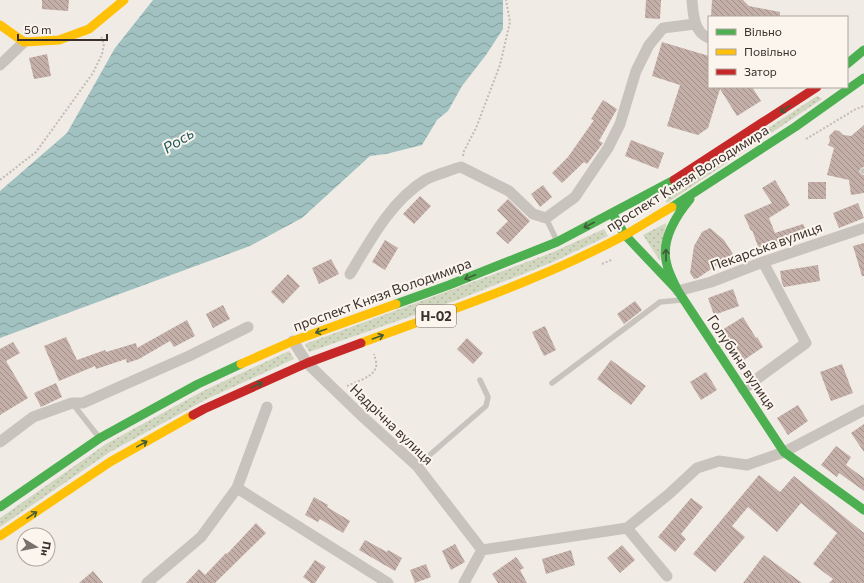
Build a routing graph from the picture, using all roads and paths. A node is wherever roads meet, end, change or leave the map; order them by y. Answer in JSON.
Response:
{"nodes":[{"id":1,"x":124,"y":0,"type":"edge"},
{"id":2,"x":506,"y":0,"type":"edge"},
{"id":3,"x":692,"y":0,"type":"edge"},
{"id":4,"x":97,"y":22,"type":"junction"},
{"id":5,"x":695,"y":24,"type":"junction"},
{"id":6,"x":0,"y":25,"type":"edge"},
{"id":7,"x":708,"y":38,"type":"edge"},
{"id":8,"x":24,"y":42,"type":"junction"},
{"id":9,"x":864,"y":50,"type":"edge"},
{"id":10,"x":848,"y":63,"type":"edge"},
{"id":11,"x":0,"y":65,"type":"edge"},
{"id":12,"x":864,"y":78,"type":"edge"},
{"id":13,"x":850,"y":85,"type":"edge"},
{"id":14,"x":815,"y":88,"type":"edge"},
{"id":15,"x":846,"y":88,"type":"edge"},
{"id":16,"x":864,"y":89,"type":"edge"},
{"id":17,"x":864,"y":106,"type":"edge"},
{"id":18,"x":802,"y":141,"type":"dead end"},
{"id":19,"x":461,"y":166,"type":"junction"},
{"id":20,"x":0,"y":180,"type":"edge"},
{"id":21,"x":695,"y":193,"type":"junction"},
{"id":22,"x":612,"y":214,"type":"junction"},
{"id":23,"x":546,"y":218,"type":"junction"},
{"id":24,"x":864,"y":228,"type":"edge"},
{"id":25,"x":625,"y":235,"type":"junction"},
{"id":26,"x":557,"y":242,"type":"junction"},
{"id":27,"x":763,"y":262,"type":"junction"},
{"id":28,"x":605,"y":263,"type":"dead end"},
{"id":29,"x":598,"y":266,"type":"dead end"},
{"id":30,"x":350,"y":274,"type":"dead end"},
{"id":31,"x":681,"y":296,"type":"junction"},
{"id":32,"x":248,"y":327,"type":"dead end"},
{"id":33,"x":293,"y":340,"type":"junction"},
{"id":34,"x":374,"y":351,"type":"dead end"},
{"id":35,"x":307,"y":363,"type":"junction"},
{"id":36,"x":480,"y":380,"type":"dead end"},
{"id":37,"x":552,"y":383,"type":"dead end"},
{"id":38,"x":743,"y":389,"type":"junction"},
{"id":39,"x":336,"y":391,"type":"junction"},
{"id":40,"x":72,"y":403,"type":"junction"},
{"id":41,"x":267,"y":407,"type":"dead end"},
{"id":42,"x":864,"y":410,"type":"edge"},
{"id":43,"x":100,"y":438,"type":"junction"},
{"id":44,"x":0,"y":442,"type":"edge"},
{"id":45,"x":784,"y":452,"type":"junction"},
{"id":46,"x":417,"y":466,"type":"junction"},
{"id":47,"x":236,"y":488,"type":"junction"},
{"id":48,"x":0,"y":507,"type":"edge"},
{"id":49,"x":864,"y":510,"type":"edge"},
{"id":50,"x":627,"y":528,"type":"junction"},
{"id":51,"x":0,"y":536,"type":"edge"},
{"id":52,"x":482,"y":550,"type":"junction"},
{"id":53,"x":667,"y":576,"type":"dead end"},
{"id":54,"x":147,"y":583,"type":"edge"},
{"id":55,"x":388,"y":583,"type":"edge"},
{"id":56,"x":464,"y":583,"type":"edge"}],
"edges":[{"from":1,"to":4,"type":"main road"},
{"from":2,"to":19,"type":"path"},
{"from":3,"to":5,"type":"street"},
{"from":4,"to":8,"type":"main road"},
{"from":4,"to":20,"type":"path"},
{"from":5,"to":7,"type":"street"},
{"from":5,"to":23,"type":"street"},
{"from":6,"to":8,"type":"main road"},
{"from":8,"to":11,"type":"street"},
{"from":9,"to":10,"type":"main road"},
{"from":12,"to":13,"type":"main road","name":"проспект Князя Володимира","number":"Н-02"},
{"from":13,"to":16,"type":"main road"},
{"from":14,"to":22,"type":"main road","name":"проспект Князя Володимира","number":"Н-02","one_way":true},
{"from":15,"to":21,"type":"main road","name":"проспект Князя Володимира","number":"Н-02"},
{"from":17,"to":18,"type":"path"},
{"from":19,"to":23,"type":"street"},
{"from":19,"to":30,"type":"street"},
{"from":21,"to":25,"type":"main road","name":"проспект Князя Володимира","number":"Н-02"},
{"from":31,"to":21,"type":"main road","one_way":true},
{"from":22,"to":25,"type":"main road","name":"Голубина вулиця"},
{"from":22,"to":26,"type":"main road","name":"проспект Князя Володимира","number":"Н-02","one_way":true},
{"from":23,"to":26,"type":"lane"},
{"from":24,"to":27,"type":"street","name":"Пекарська вулиця"},
{"from":25,"to":31,"type":"main road","name":"Голубина вулиця"},
{"from":35,"to":25,"type":"main road","name":"проспект Князя Володимира","number":"Н-02","one_way":true},
{"from":26,"to":33,"type":"main road","name":"проспект Князя Володимира","number":"Н-02","one_way":true},
{"from":27,"to":31,"type":"street","name":"Пекарська вулиця"},
{"from":27,"to":38,"type":"street"},
{"from":28,"to":29,"type":"path"},
{"from":31,"to":37,"type":"lane"},
{"from":31,"to":38,"type":"main road","name":"Голубина вулиця"},
{"from":32,"to":40,"type":"street"},
{"from":33,"to":35,"type":"street","name":"Надрічна вулиця"},
{"from":33,"to":43,"type":"main road","name":"проспект Князя Володимира","number":"Н-02"},
{"from":34,"to":39,"type":"path"},
{"from":35,"to":39,"type":"street","name":"Надрічна вулиця"},
{"from":51,"to":35,"type":"main road","name":"проспект Князя Володимира","number":"Н-02","one_way":true},
{"from":36,"to":46,"type":"lane"},
{"from":38,"to":45,"type":"main road","name":"Голубина вулиця"},
{"from":39,"to":46,"type":"street","name":"Надрічна вулиця"},
{"from":40,"to":43,"type":"lane"},
{"from":40,"to":44,"type":"street"},
{"from":41,"to":47,"type":"street"},
{"from":42,"to":45,"type":"street"},
{"from":43,"to":48,"type":"main road","name":"проспект Князя Володимира","number":"Н-02"},
{"from":45,"to":49,"type":"main road","name":"Голубина вулиця"},
{"from":45,"to":50,"type":"street"},
{"from":46,"to":52,"type":"street","name":"Надрічна вулиця"},
{"from":47,"to":54,"type":"street"},
{"from":47,"to":55,"type":"street"},
{"from":50,"to":52,"type":"street"},
{"from":50,"to":53,"type":"street"},
{"from":52,"to":56,"type":"street"}]}
